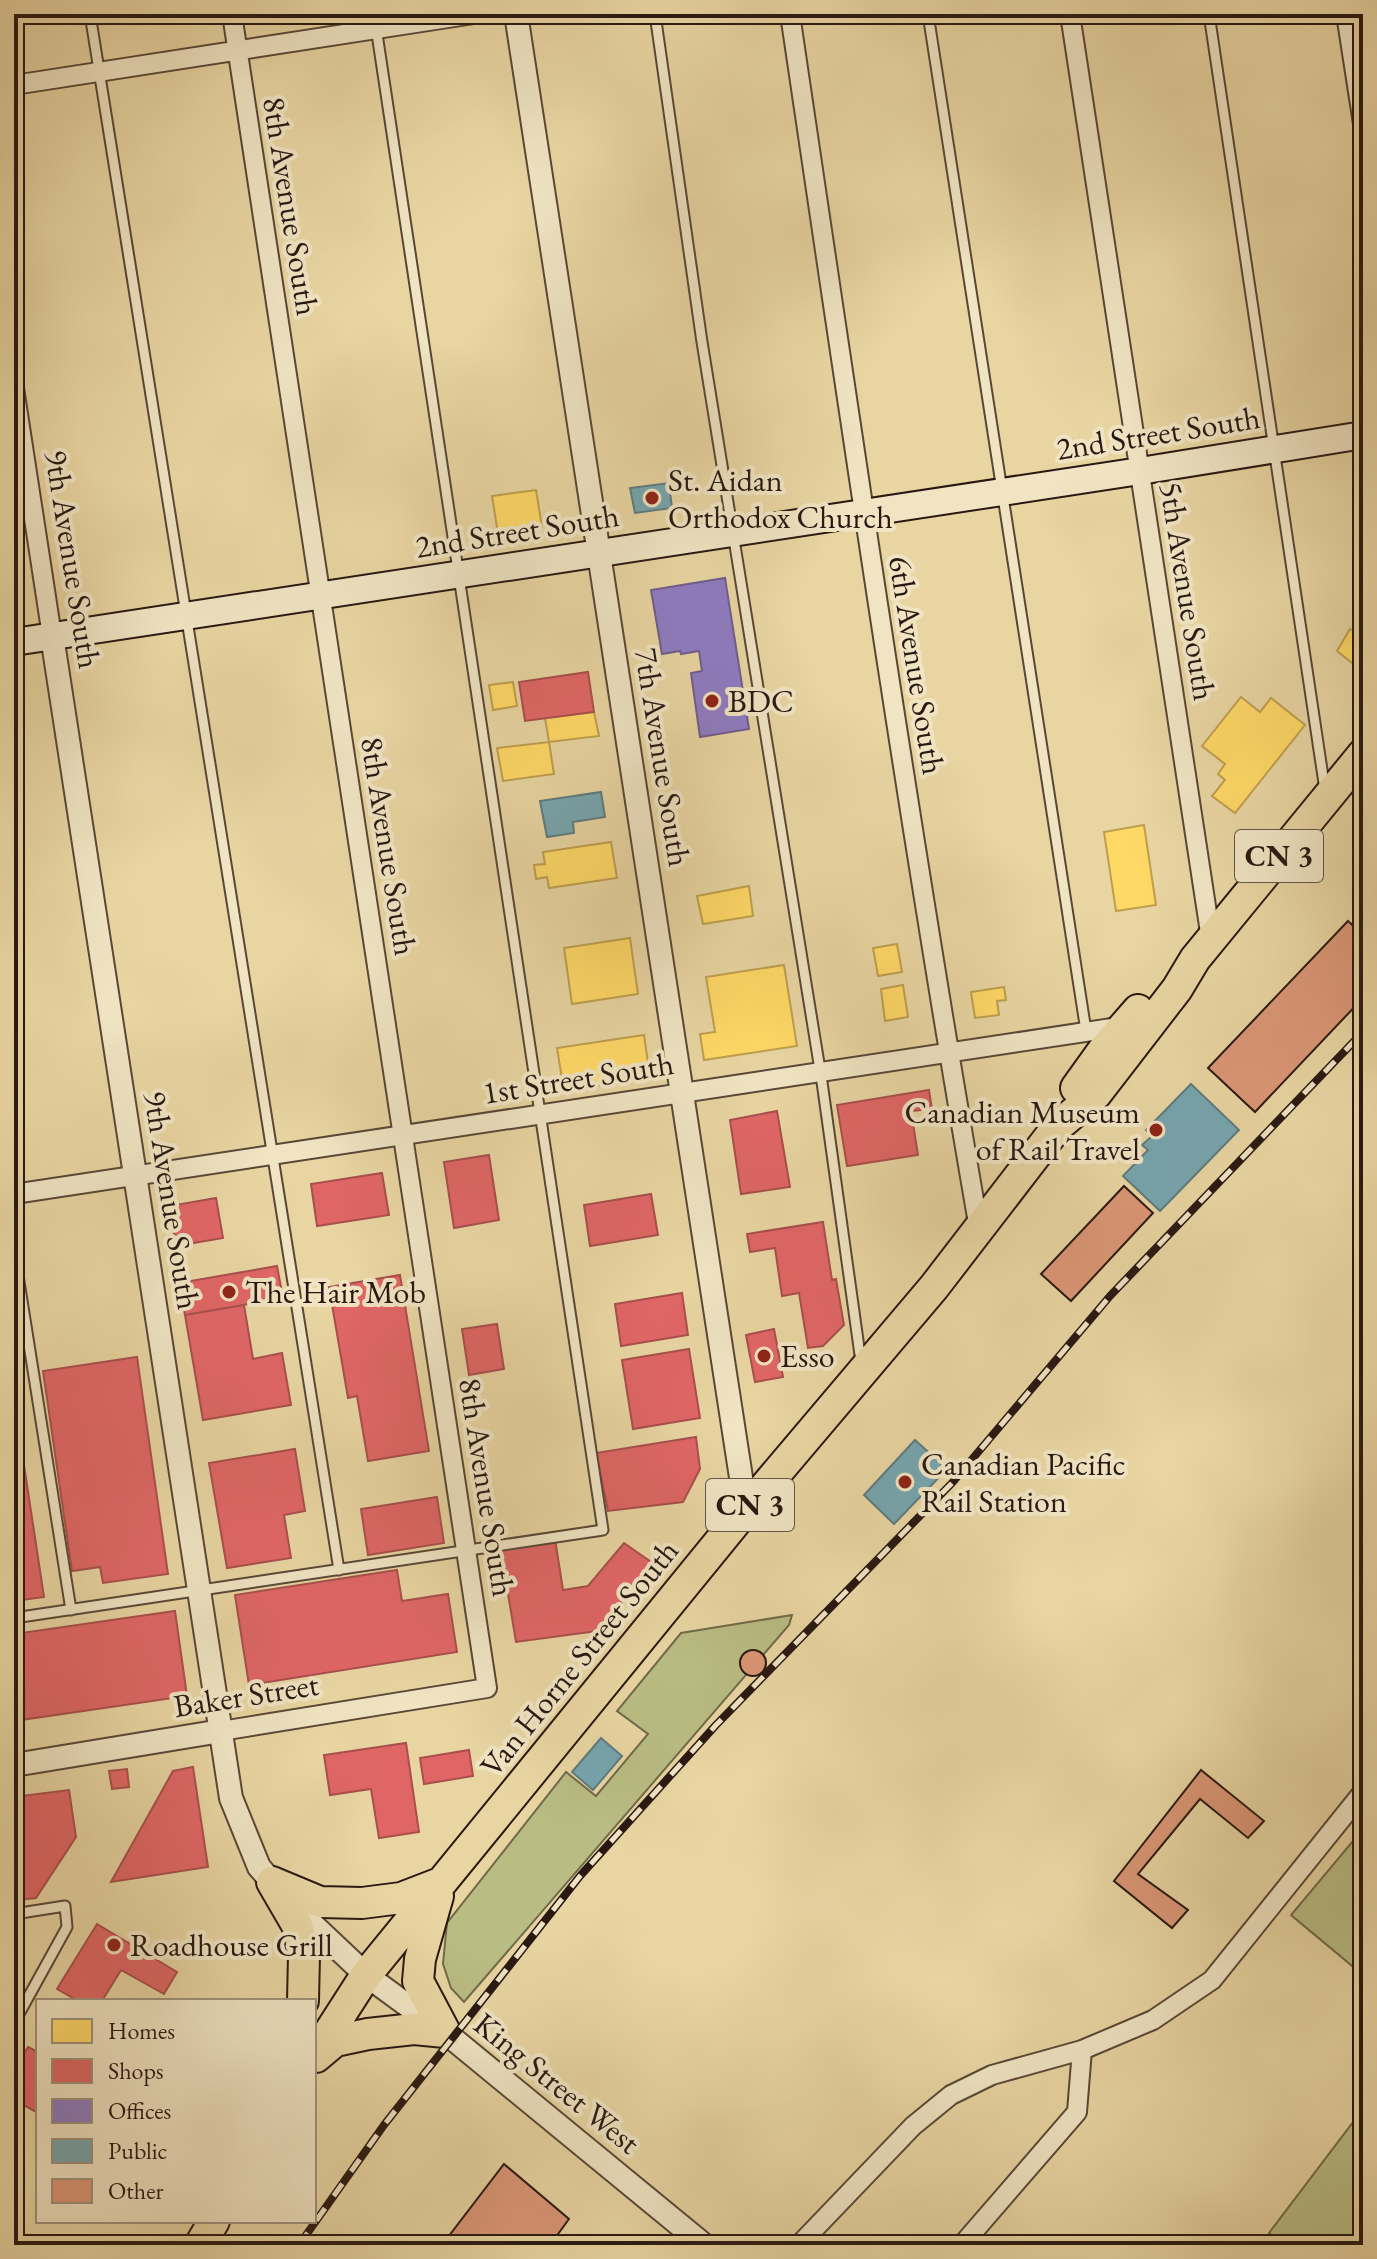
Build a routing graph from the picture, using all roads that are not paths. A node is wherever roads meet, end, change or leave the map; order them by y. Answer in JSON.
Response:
{"nodes":[{"id":1,"x":90,"y":14,"type":"edge"},
{"id":2,"x":232,"y":14,"type":"edge"},
{"id":3,"x":474,"y":14,"type":"edge"},
{"id":4,"x":516,"y":14,"type":"edge"},
{"id":5,"x":655,"y":14,"type":"edge"},
{"id":6,"x":790,"y":14,"type":"edge"},
{"id":7,"x":928,"y":14,"type":"edge"},
{"id":8,"x":1070,"y":14,"type":"edge"},
{"id":9,"x":1209,"y":14,"type":"edge"},
{"id":10,"x":1346,"y":14,"type":"edge"},
{"id":11,"x":375,"y":22,"type":"edge"},
{"id":12,"x":237,"y":51,"type":"junction"},
{"id":13,"x":99,"y":72,"type":"junction"},
{"id":14,"x":14,"y":85,"type":"edge"},
{"id":15,"x":1363,"y":124,"type":"edge"},
{"id":16,"x":14,"y":388,"type":"edge"},
{"id":17,"x":1363,"y":435,"type":"edge"},
{"id":18,"x":1273,"y":450,"type":"junction"},
{"id":19,"x":1140,"y":471,"type":"junction"},
{"id":20,"x":1001,"y":492,"type":"junction"},
{"id":21,"x":863,"y":513,"type":"junction"},
{"id":22,"x":733,"y":533,"type":"junction"},
{"id":23,"x":599,"y":553,"type":"junction"},
{"id":24,"x":459,"y":574,"type":"junction"},
{"id":25,"x":320,"y":595,"type":"junction"},
{"id":26,"x":186,"y":616,"type":"junction"},
{"id":27,"x":52,"y":636,"type":"junction"},
{"id":28,"x":14,"y":642,"type":"edge"},
{"id":29,"x":1363,"y":754,"type":"edge"},
{"id":30,"x":1326,"y":799,"type":"junction"},
{"id":31,"x":1203,"y":949,"type":"junction"},
{"id":32,"x":1138,"y":1025,"type":"junction"},
{"id":33,"x":1086,"y":1031,"type":"junction"},
{"id":34,"x":948,"y":1052,"type":"junction"},
{"id":35,"x":820,"y":1072,"type":"junction"},
{"id":36,"x":682,"y":1093,"type":"junction"},
{"id":37,"x":541,"y":1114,"type":"junction"},
{"id":38,"x":403,"y":1135,"type":"junction"},
{"id":39,"x":273,"y":1155,"type":"junction"},
{"id":40,"x":135,"y":1176,"type":"junction"},
{"id":41,"x":14,"y":1194,"type":"edge"},
{"id":42,"x":979,"y":1229,"type":"junction"},
{"id":43,"x":14,"y":1250,"type":"edge"},
{"id":44,"x":862,"y":1373,"type":"junction"},
{"id":45,"x":746,"y":1510,"type":"junction"},
{"id":46,"x":466,"y":1551,"type":"junction"},
{"id":47,"x":339,"y":1570,"type":"junction"},
{"id":48,"x":199,"y":1591,"type":"junction"},
{"id":49,"x":71,"y":1610,"type":"junction"},
{"id":50,"x":14,"y":1618,"type":"edge"},
{"id":51,"x":487,"y":1688,"type":"joint"},
{"id":52,"x":221,"y":1731,"type":"junction"},
{"id":53,"x":14,"y":1765,"type":"edge"},
{"id":54,"x":1363,"y":1792,"type":"edge"},
{"id":55,"x":272,"y":1882,"type":"junction"},
{"id":56,"x":442,"y":1883,"type":"junction"},
{"id":57,"x":14,"y":1914,"type":"edge"},
{"id":58,"x":366,"y":1975,"type":"junction"},
{"id":59,"x":303,"y":1999,"type":"edge"},
{"id":60,"x":14,"y":2023,"type":"edge"},
{"id":61,"x":445,"y":2032,"type":"junction"},
{"id":62,"x":1082,"y":2050,"type":"junction"},
{"id":63,"x":316,"y":2054,"type":"edge"},
{"id":64,"x":316,"y":2055,"type":"edge"},
{"id":65,"x":213,"y":2223,"type":"edge"},
{"id":66,"x":200,"y":2245,"type":"edge"},
{"id":67,"x":704,"y":2245,"type":"edge"},
{"id":68,"x":799,"y":2245,"type":"edge"},
{"id":69,"x":962,"y":2245,"type":"edge"}],
"edges":[{"from":1,"to":13,"type":"lane"},
{"from":2,"to":12,"type":"street","name":"8th Avenue South"},
{"from":3,"to":11,"type":"street"},
{"from":4,"to":23,"type":"street","name":"7th Avenue South"},
{"from":5,"to":22,"type":"lane"},
{"from":6,"to":21,"type":"street","name":"6th Avenue South"},
{"from":7,"to":20,"type":"lane"},
{"from":8,"to":19,"type":"street","name":"5th Avenue South"},
{"from":9,"to":18,"type":"lane"},
{"from":10,"to":15,"type":"street"},
{"from":11,"to":12,"type":"street"},
{"from":11,"to":24,"type":"lane"},
{"from":12,"to":13,"type":"street"},
{"from":12,"to":25,"type":"street","name":"8th Avenue South"},
{"from":13,"to":14,"type":"street"},
{"from":13,"to":26,"type":"lane"},
{"from":16,"to":27,"type":"street","name":"9th Avenue South"},
{"from":17,"to":18,"type":"main road","name":"2nd Street South"},
{"from":18,"to":19,"type":"main road","name":"2nd Street South"},
{"from":18,"to":30,"type":"lane"},
{"from":19,"to":20,"type":"main road","name":"2nd Street South"},
{"from":19,"to":31,"type":"street","name":"5th Avenue South"},
{"from":20,"to":21,"type":"main road","name":"2nd Street South"},
{"from":20,"to":33,"type":"lane"},
{"from":21,"to":22,"type":"main road","name":"2nd Street South"},
{"from":21,"to":34,"type":"street","name":"6th Avenue South"},
{"from":22,"to":23,"type":"main road","name":"2nd Street South"},
{"from":22,"to":35,"type":"lane"},
{"from":23,"to":24,"type":"main road","name":"2nd Street South"},
{"from":23,"to":36,"type":"street","name":"7th Avenue South"},
{"from":24,"to":25,"type":"main road","name":"2nd Street South"},
{"from":24,"to":37,"type":"lane"},
{"from":25,"to":26,"type":"main road","name":"2nd Street South"},
{"from":25,"to":38,"type":"street","name":"8th Avenue South"},
{"from":26,"to":27,"type":"main road","name":"2nd Street South"},
{"from":26,"to":39,"type":"lane"},
{"from":27,"to":28,"type":"main road","name":"2nd Street South"},
{"from":27,"to":40,"type":"street","name":"9th Avenue South"},
{"from":29,"to":30,"type":"highway","name":"Van Horne Street South","number":"CN 3"},
{"from":30,"to":31,"type":"highway","name":"Van Horne Street South","number":"CN 3"},
{"from":31,"to":32,"type":"highway","name":"Van Horne Street South","number":"CN 3"},
{"from":32,"to":33,"type":"street","name":"1st Street South"},
{"from":32,"to":42,"type":"highway","name":"Van Horne Street South","number":"CN 3"},
{"from":33,"to":34,"type":"street","name":"1st Street South"},
{"from":34,"to":35,"type":"street","name":"1st Street South"},
{"from":34,"to":42,"type":"street","name":"6th Avenue South"},
{"from":35,"to":36,"type":"street","name":"1st Street South"},
{"from":35,"to":44,"type":"lane"},
{"from":36,"to":37,"type":"street","name":"1st Street South"},
{"from":36,"to":45,"type":"street","name":"7th Avenue South"},
{"from":37,"to":38,"type":"street","name":"1st Street South"},
{"from":37,"to":46,"type":"lane"},
{"from":38,"to":39,"type":"street","name":"1st Street South"},
{"from":38,"to":46,"type":"street","name":"8th Avenue South"},
{"from":39,"to":40,"type":"street","name":"1st Street South"},
{"from":39,"to":47,"type":"lane"},
{"from":40,"to":41,"type":"street","name":"1st Street South"},
{"from":40,"to":48,"type":"street","name":"9th Avenue South"},
{"from":42,"to":44,"type":"highway","name":"Van Horne Street South","number":"CN 3"},
{"from":43,"to":49,"type":"lane"},
{"from":44,"to":45,"type":"highway","name":"Van Horne Street South","number":"CN 3"},
{"from":45,"to":56,"type":"highway","name":"Van Horne Street South","number":"CN 3"},
{"from":46,"to":47,"type":"lane"},
{"from":46,"to":51,"type":"street","name":"8th Avenue South"},
{"from":47,"to":48,"type":"lane"},
{"from":48,"to":49,"type":"lane"},
{"from":48,"to":52,"type":"street","name":"9th Avenue South"},
{"from":49,"to":50,"type":"lane"},
{"from":51,"to":52,"type":"street","name":"Baker Street"},
{"from":52,"to":53,"type":"street","name":"Baker Street"},
{"from":52,"to":55,"type":"street","name":"9th Avenue South"},
{"from":54,"to":62,"type":"street"},
{"from":55,"to":56,"type":"highway"},
{"from":55,"to":58,"type":"street","name":"9th Avenue South"},
{"from":55,"to":59,"type":"highway"},
{"from":56,"to":58,"type":"highway","name":"Van Horne Street South","number":"CN 3"},
{"from":56,"to":61,"type":"highway"},
{"from":57,"to":60,"type":"lane"},
{"from":58,"to":61,"type":"street","name":"King Street West"},
{"from":58,"to":63,"type":"highway","number":"CN 3"},
{"from":61,"to":64,"type":"highway"},
{"from":61,"to":67,"type":"street","name":"King Street West"},
{"from":62,"to":68,"type":"street"},
{"from":62,"to":69,"type":"street"},
{"from":65,"to":66,"type":"highway"}]}
